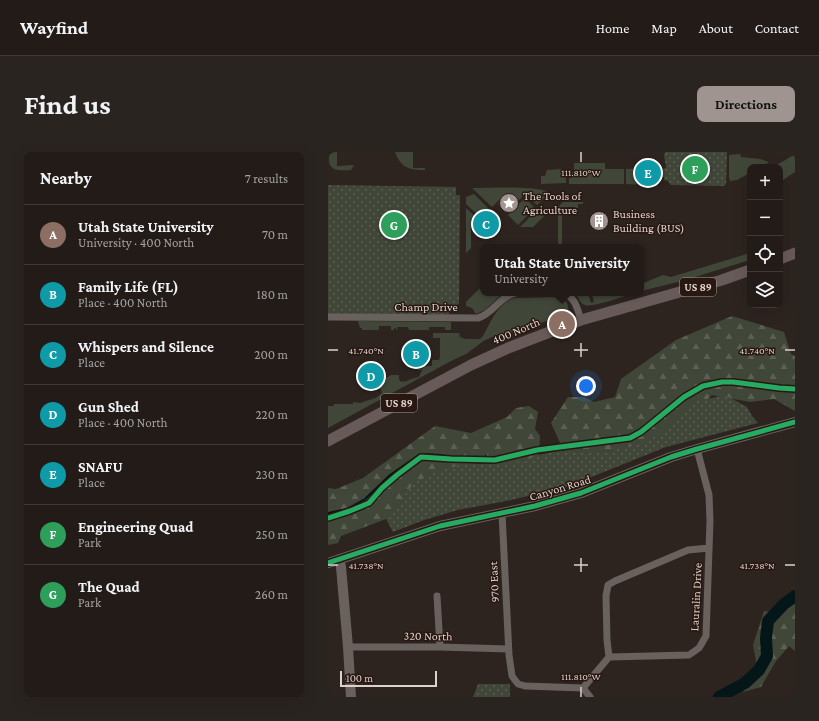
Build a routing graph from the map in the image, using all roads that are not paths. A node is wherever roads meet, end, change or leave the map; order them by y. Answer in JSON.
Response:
{"nodes":[{"id":1,"x":795,"y":254,"type":"edge"},
{"id":2,"x":783,"y":258,"type":"edge"},
{"id":3,"x":747,"y":271,"type":"edge"},
{"id":4,"x":508,"y":296,"type":"edge"},
{"id":5,"x":570,"y":296,"type":"edge"},
{"id":6,"x":328,"y":317,"type":"edge"},
{"id":7,"x":581,"y":320,"type":"junction"},
{"id":8,"x":795,"y":422,"type":"edge"},
{"id":9,"x":328,"y":441,"type":"edge"},
{"id":10,"x":697,"y":449,"type":"junction"},
{"id":11,"x":502,"y":513,"type":"junction"},
{"id":12,"x":709,"y":548,"type":"junction"},
{"id":13,"x":339,"y":559,"type":"junction"},
{"id":14,"x":328,"y":563,"type":"edge"},
{"id":15,"x":437,"y":596,"type":"dead end"},
{"id":16,"x":348,"y":647,"type":"junction"},
{"id":17,"x":440,"y":647,"type":"junction"},
{"id":18,"x":508,"y":649,"type":"junction"},
{"id":19,"x":609,"y":657,"type":"junction"},
{"id":20,"x":583,"y":688,"type":"junction"},
{"id":21,"x":351,"y":697,"type":"edge"},
{"id":22,"x":590,"y":697,"type":"edge"}],
"edges":[{"from":1,"to":2,"type":"main road"},
{"from":3,"to":7,"type":"main road","name":"400 North","number":"US 89"},
{"from":4,"to":6,"type":"street","name":"Champ Drive"},
{"from":5,"to":7,"type":"street"},
{"from":7,"to":9,"type":"main road","name":"400 North","number":"US 89"},
{"from":8,"to":10,"type":"street","name":"Canyon Road"},
{"from":10,"to":11,"type":"street","name":"Canyon Road"},
{"from":10,"to":12,"type":"street","name":"Lauralin Drive"},
{"from":11,"to":13,"type":"street","name":"Canyon Road"},
{"from":11,"to":18,"type":"street","name":"970 East"},
{"from":12,"to":19,"type":"street","name":"Lauralin Drive"},
{"from":12,"to":19,"type":"street","name":"Lauralin Drive"},
{"from":13,"to":14,"type":"street","name":"Canyon Road"},
{"from":13,"to":16,"type":"street"},
{"from":15,"to":17,"type":"street"},
{"from":16,"to":17,"type":"street","name":"320 North"},
{"from":16,"to":21,"type":"street"},
{"from":17,"to":18,"type":"street","name":"320 North"},
{"from":18,"to":20,"type":"street"},
{"from":19,"to":20,"type":"street"},
{"from":20,"to":22,"type":"street"}]}
